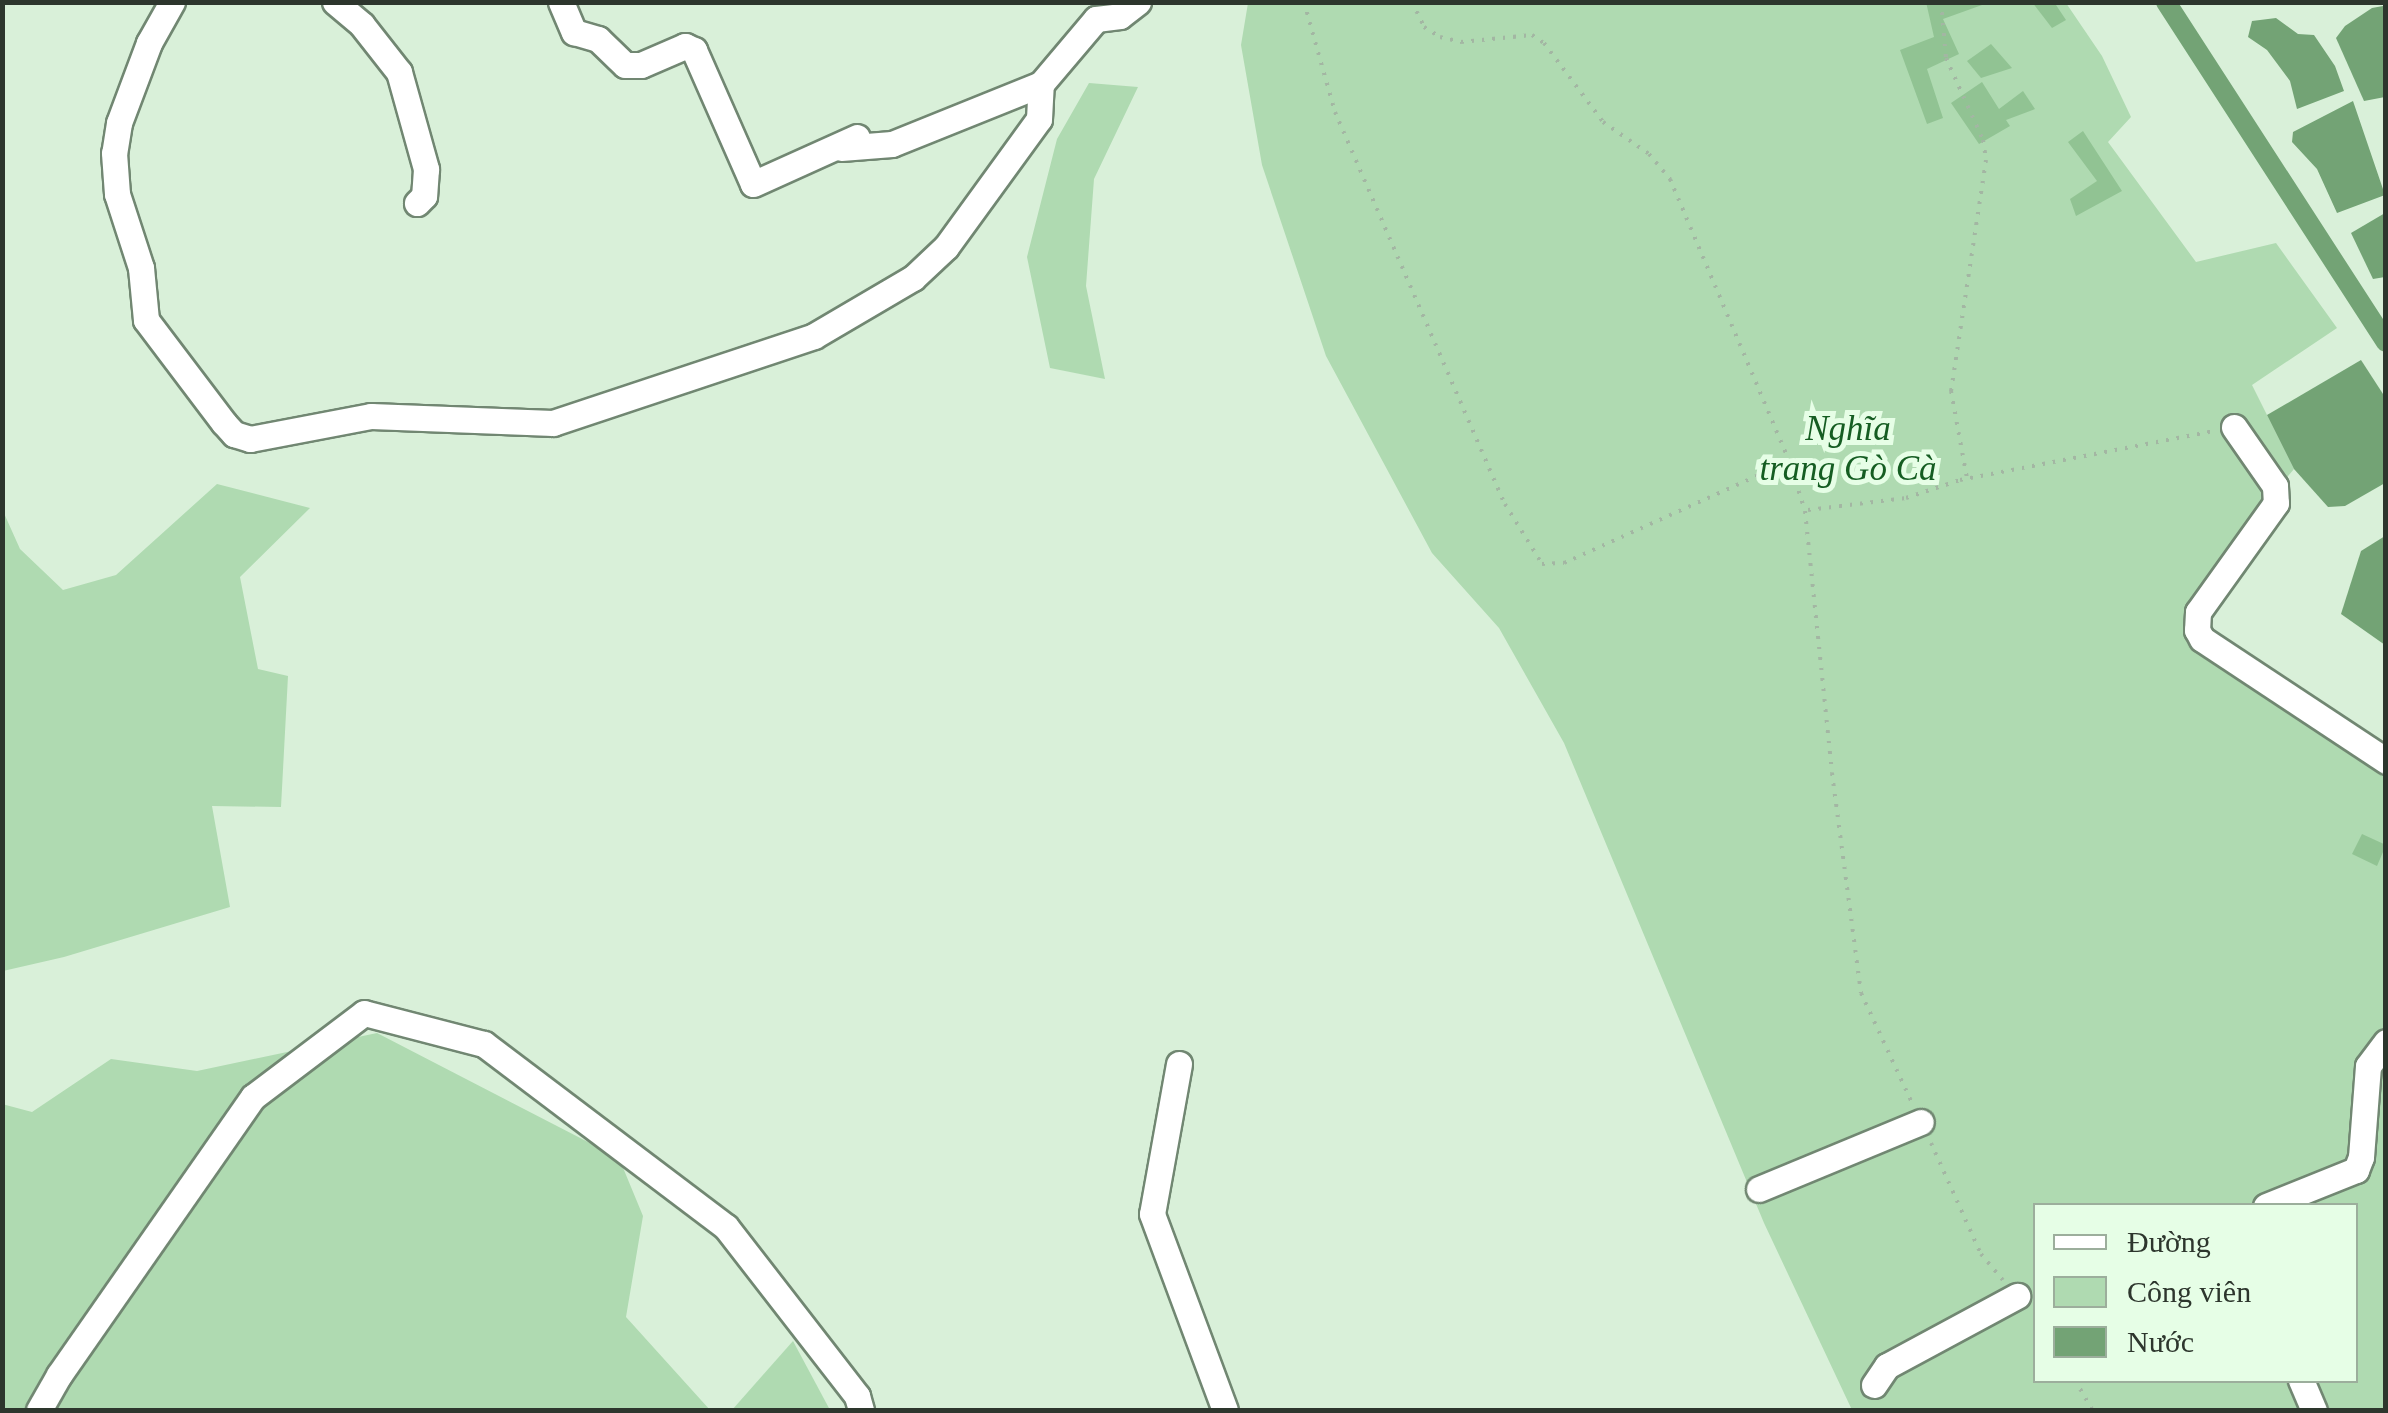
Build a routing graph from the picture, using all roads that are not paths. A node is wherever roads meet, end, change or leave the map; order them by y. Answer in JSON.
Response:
{"nodes":[{"id":1,"x":172,"y":2,"type":"edge"},
{"id":2,"x":334,"y":2,"type":"edge"},
{"id":3,"x":561,"y":2,"type":"edge"},
{"id":4,"x":1138,"y":2,"type":"edge"},
{"id":5,"x":1041,"y":84,"type":"junction"},
{"id":6,"x":857,"y":137,"type":"dead end"},
{"id":7,"x":831,"y":149,"type":"junction"},
{"id":8,"x":417,"y":203,"type":"dead end"},
{"id":9,"x":2234,"y":428,"type":"road end"},
{"id":10,"x":2386,"y":761,"type":"edge"},
{"id":11,"x":2386,"y":1042,"type":"edge"},
{"id":12,"x":1179,"y":1064,"type":"dead end"},
{"id":13,"x":1921,"y":1122,"type":"road end"},
{"id":14,"x":1759,"y":1189,"type":"dead end"},
{"id":15,"x":2274,"y":1203,"type":"edge"},
{"id":16,"x":2016,"y":1296,"type":"road end"},
{"id":17,"x":2301,"y":1383,"type":"edge"},
{"id":18,"x":1874,"y":1384,"type":"dead end"},
{"id":19,"x":39,"y":1410,"type":"edge"},
{"id":20,"x":862,"y":1410,"type":"edge"},
{"id":21,"x":1225,"y":1410,"type":"edge"},
{"id":22,"x":2314,"y":1410,"type":"edge"}],
"edges":[{"from":1,"to":5,"type":"street"},
{"from":2,"to":8,"type":"street"},
{"from":3,"to":7,"type":"street"},
{"from":4,"to":5,"type":"street"},
{"from":5,"to":7,"type":"street"},
{"from":6,"to":7,"type":"street"},
{"from":9,"to":10,"type":"street"},
{"from":11,"to":15,"type":"street"},
{"from":12,"to":21,"type":"street"},
{"from":13,"to":14,"type":"street"},
{"from":16,"to":18,"type":"street"},
{"from":17,"to":22,"type":"street"},
{"from":19,"to":20,"type":"street"}]}
